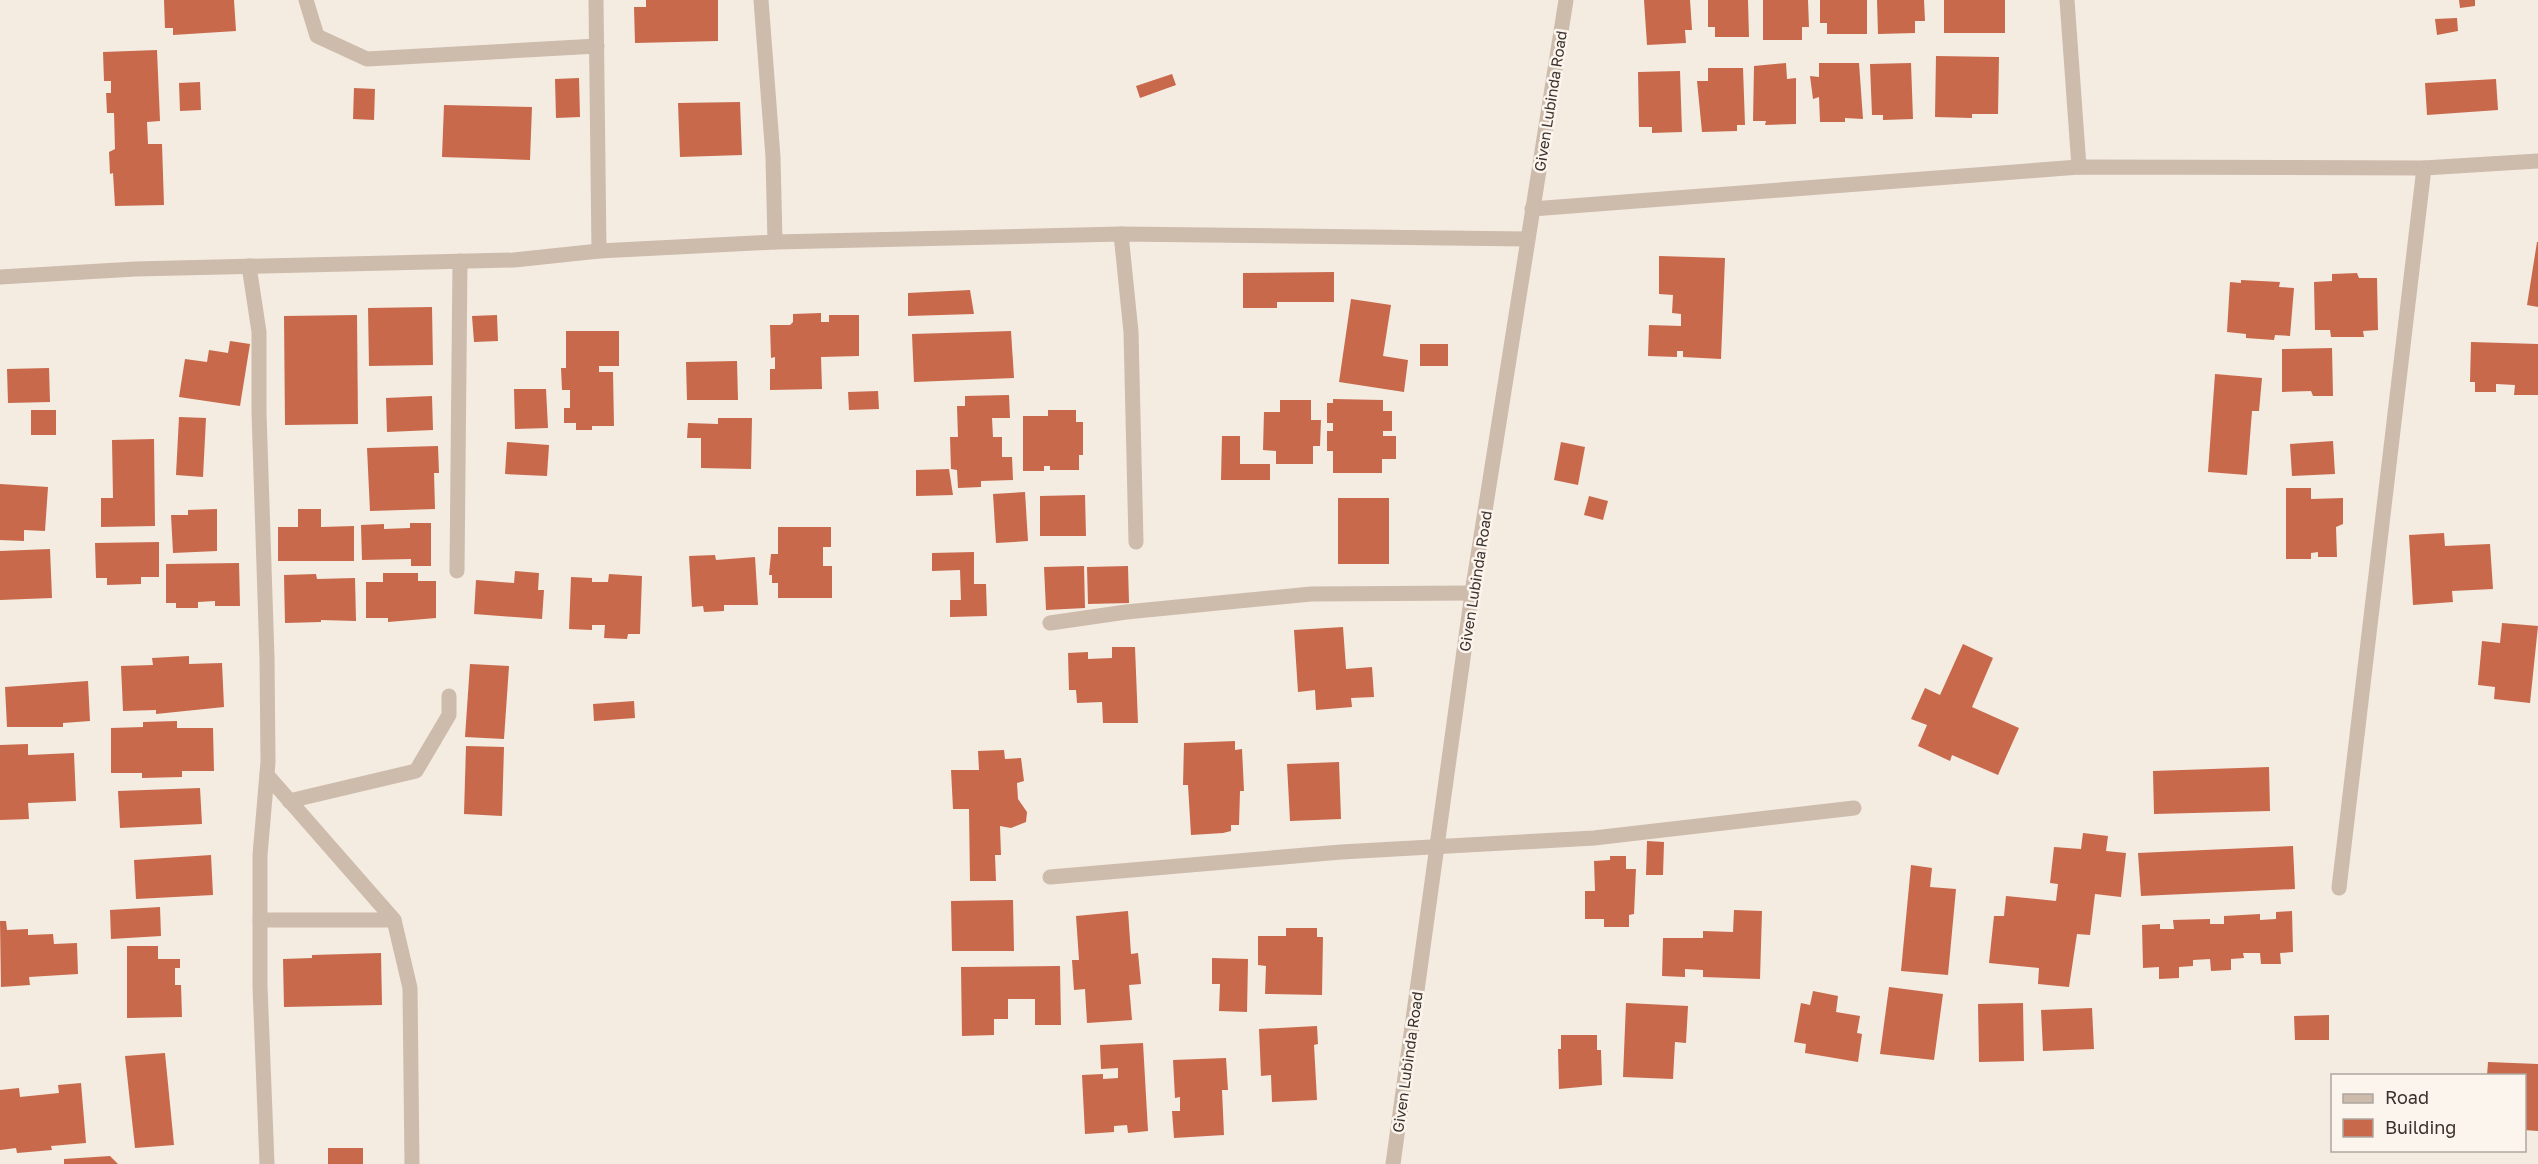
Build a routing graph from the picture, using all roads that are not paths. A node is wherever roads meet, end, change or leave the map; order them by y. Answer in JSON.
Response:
{"nodes":[{"id":1,"x":306,"y":0,"type":"edge"},
{"id":2,"x":596,"y":0,"type":"edge"},
{"id":3,"x":760,"y":0,"type":"edge"},
{"id":4,"x":1566,"y":0,"type":"edge"},
{"id":5,"x":2067,"y":0,"type":"edge"},
{"id":6,"x":597,"y":46,"type":"junction"},
{"id":7,"x":2538,"y":162,"type":"edge"},
{"id":8,"x":2079,"y":167,"type":"junction"},
{"id":9,"x":2424,"y":168,"type":"junction"},
{"id":10,"x":1532,"y":209,"type":"junction"},
{"id":11,"x":1121,"y":234,"type":"junction"},
{"id":12,"x":1527,"y":239,"type":"junction"},
{"id":13,"x":776,"y":242,"type":"junction"},
{"id":14,"x":599,"y":250,"type":"junction"},
{"id":15,"x":460,"y":261,"type":"junction"},
{"id":16,"x":249,"y":266,"type":"junction"},
{"id":17,"x":0,"y":278,"type":"edge"},
{"id":18,"x":1136,"y":542,"type":"dead end"},
{"id":19,"x":457,"y":571,"type":"dead end"},
{"id":20,"x":1472,"y":593,"type":"junction"},
{"id":21,"x":1050,"y":623,"type":"dead end"},
{"id":22,"x":449,"y":696,"type":"dead end"},
{"id":23,"x":267,"y":775,"type":"junction"},
{"id":24,"x":289,"y":801,"type":"junction"},
{"id":25,"x":1854,"y":808,"type":"dead end"},
{"id":26,"x":1437,"y":848,"type":"junction"},
{"id":27,"x":1050,"y":877,"type":"dead end"},
{"id":28,"x":2339,"y":888,"type":"dead end"},
{"id":29,"x":260,"y":920,"type":"junction"},
{"id":30,"x":394,"y":920,"type":"junction"},
{"id":31,"x":267,"y":1164,"type":"edge"},
{"id":32,"x":412,"y":1164,"type":"edge"},
{"id":33,"x":1393,"y":1164,"type":"edge"}],
"edges":[{"from":1,"to":6,"type":"street"},
{"from":2,"to":6,"type":"street"},
{"from":3,"to":13,"type":"street"},
{"from":4,"to":10,"type":"street","name":"Given Lubinda Road"},
{"from":5,"to":8,"type":"street"},
{"from":6,"to":14,"type":"street"},
{"from":7,"to":9,"type":"street"},
{"from":8,"to":9,"type":"street"},
{"from":8,"to":10,"type":"street"},
{"from":9,"to":28,"type":"street"},
{"from":10,"to":12,"type":"street","name":"Given Lubinda Road"},
{"from":11,"to":12,"type":"street"},
{"from":11,"to":13,"type":"street"},
{"from":11,"to":18,"type":"street"},
{"from":12,"to":20,"type":"street","name":"Given Lubinda Road"},
{"from":13,"to":14,"type":"street"},
{"from":14,"to":15,"type":"street"},
{"from":15,"to":16,"type":"street"},
{"from":15,"to":19,"type":"street"},
{"from":16,"to":17,"type":"street"},
{"from":16,"to":23,"type":"street"},
{"from":20,"to":21,"type":"street"},
{"from":20,"to":26,"type":"street","name":"Given Lubinda Road"},
{"from":22,"to":24,"type":"street"},
{"from":23,"to":24,"type":"street"},
{"from":23,"to":29,"type":"street"},
{"from":24,"to":30,"type":"street"},
{"from":25,"to":26,"type":"street"},
{"from":26,"to":27,"type":"street"},
{"from":26,"to":33,"type":"street","name":"Given Lubinda Road"},
{"from":29,"to":30,"type":"street"},
{"from":29,"to":31,"type":"street"},
{"from":30,"to":32,"type":"street"}]}
